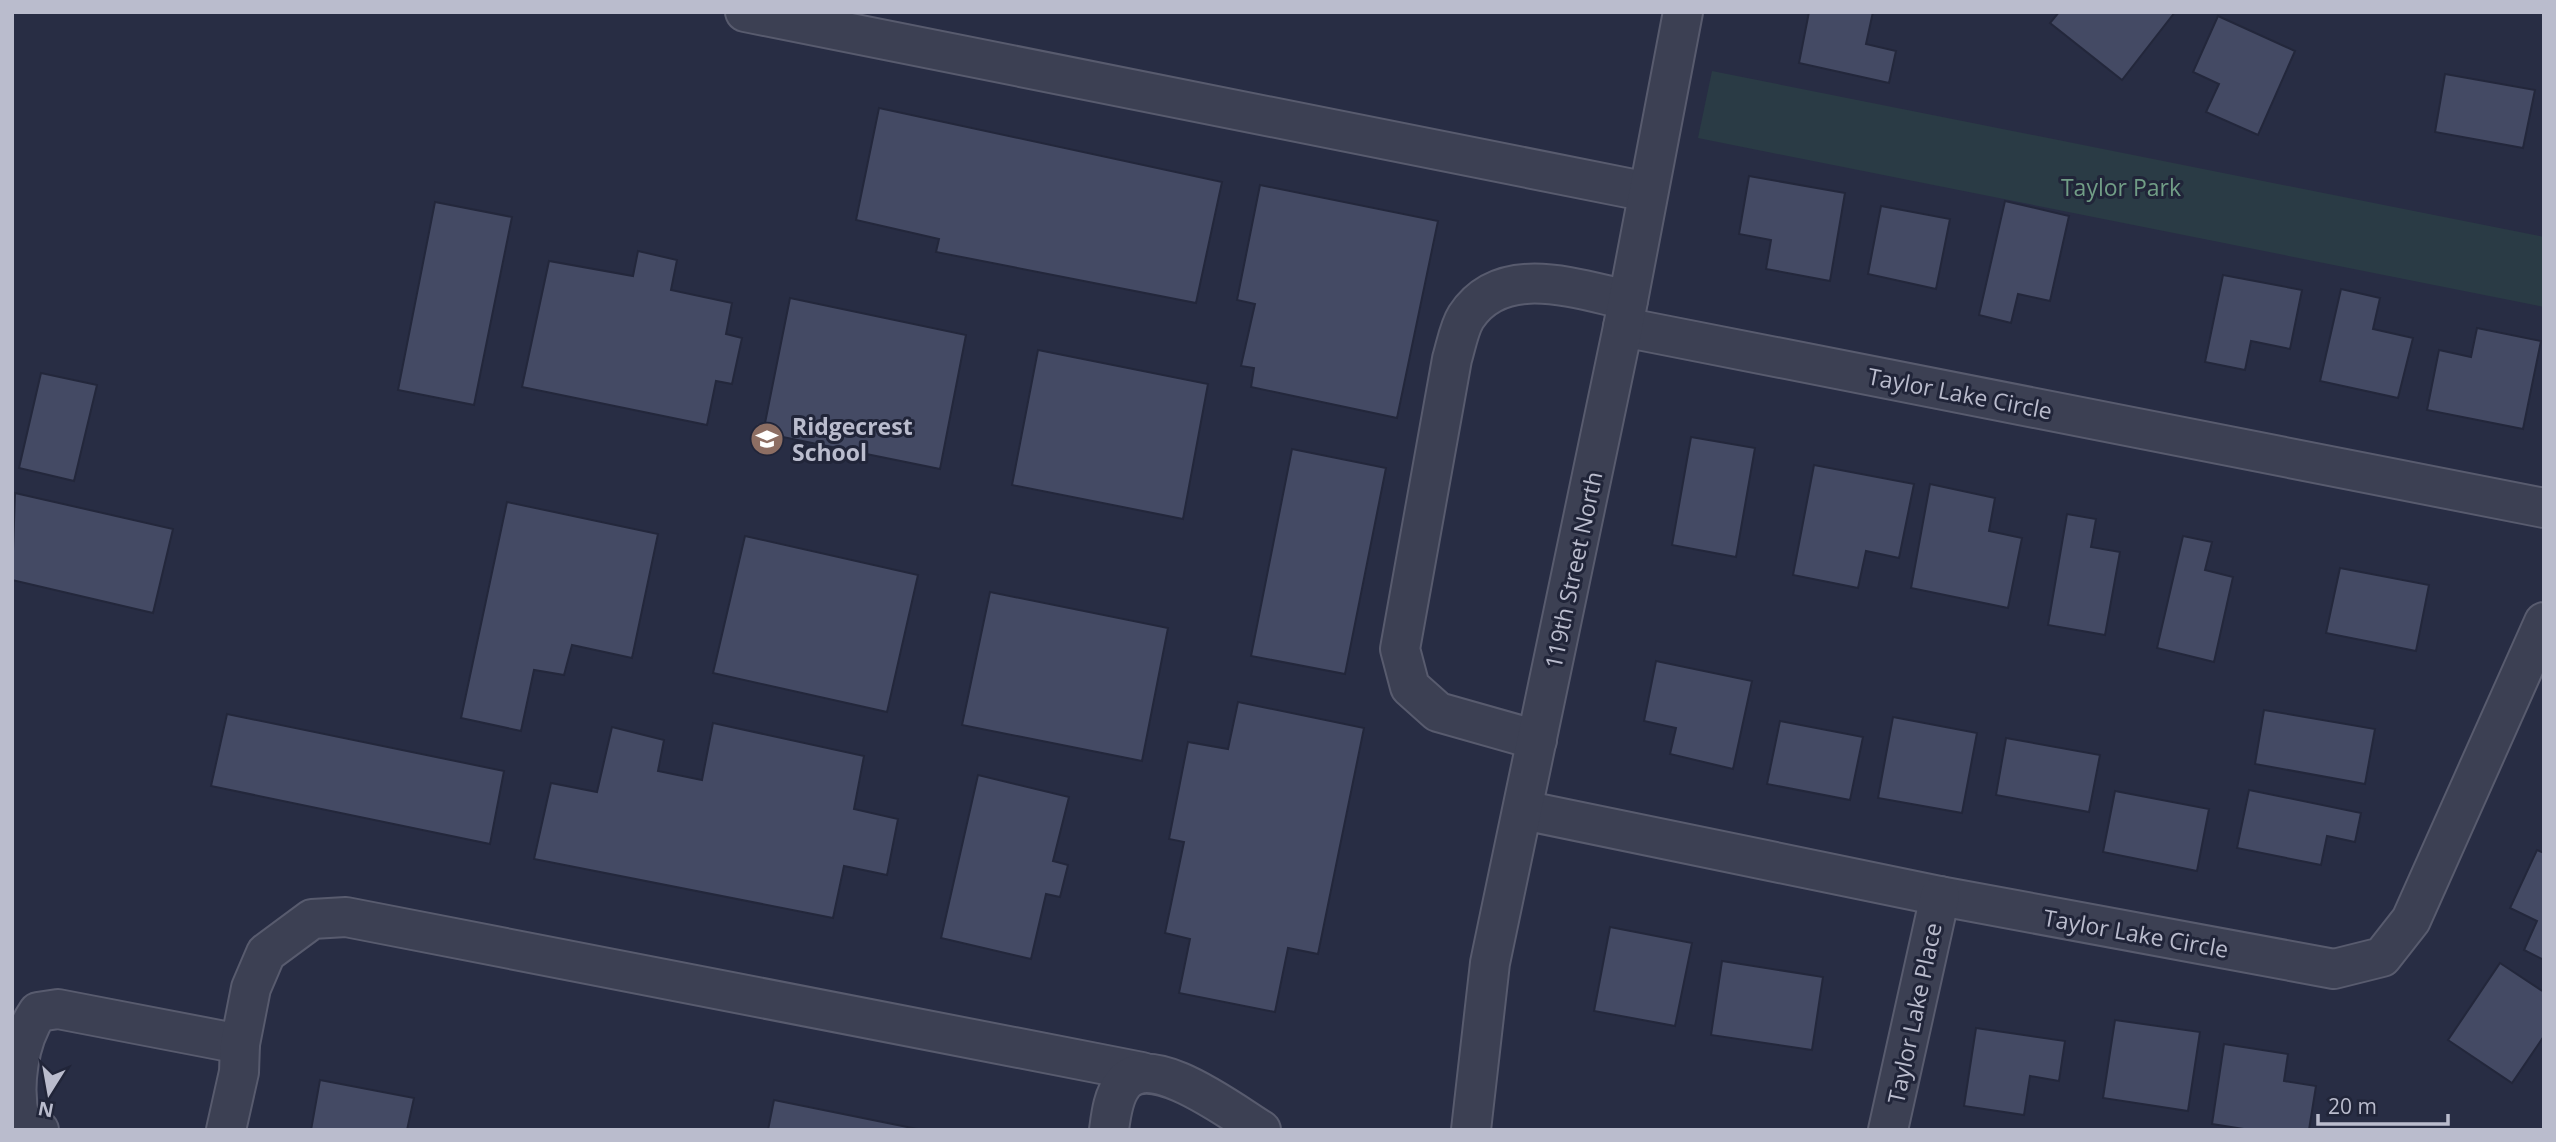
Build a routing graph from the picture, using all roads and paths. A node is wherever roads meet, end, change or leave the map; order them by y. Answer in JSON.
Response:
{"nodes":[{"id":1,"x":745,"y":12,"type":"edge"},
{"id":2,"x":1683,"y":12,"type":"edge"},
{"id":3,"x":1648,"y":192,"type":"junction"},
{"id":4,"x":1626,"y":313,"type":"junction"},
{"id":5,"x":2544,"y":508,"type":"edge"},
{"id":6,"x":2544,"y":622,"type":"edge"},
{"id":7,"x":1537,"y":740,"type":"junction"},
{"id":8,"x":1523,"y":810,"type":"junction"},
{"id":9,"x":1940,"y":896,"type":"junction"},
{"id":10,"x":240,"y":1044,"type":"junction"},
{"id":11,"x":1142,"y":1072,"type":"junction"},
{"id":12,"x":39,"y":1130,"type":"edge"},
{"id":13,"x":226,"y":1130,"type":"edge"},
{"id":14,"x":1109,"y":1130,"type":"edge"},
{"id":15,"x":1261,"y":1130,"type":"edge"},
{"id":16,"x":1471,"y":1130,"type":"edge"},
{"id":17,"x":1888,"y":1130,"type":"edge"}],
"edges":[{"from":1,"to":3,"type":"street"},
{"from":2,"to":3,"type":"street","name":"119th Street North"},
{"from":3,"to":4,"type":"street","name":"119th Street North"},
{"from":4,"to":5,"type":"street","name":"Taylor Lake Circle"},
{"from":4,"to":7,"type":"street","name":"119th Street North"},
{"from":4,"to":7,"type":"street","name":"Taylor Lake Circle"},
{"from":6,"to":9,"type":"street","name":"Taylor Lake Circle"},
{"from":7,"to":8,"type":"street","name":"119th Street North"},
{"from":8,"to":9,"type":"street","name":"Taylor Lake Circle"},
{"from":8,"to":16,"type":"street","name":"119th Street North"},
{"from":9,"to":17,"type":"street","name":"Taylor Lake Place"},
{"from":10,"to":11,"type":"street"},
{"from":10,"to":12,"type":"street"},
{"from":10,"to":13,"type":"street"},
{"from":11,"to":14,"type":"street"},
{"from":11,"to":15,"type":"street"}]}
